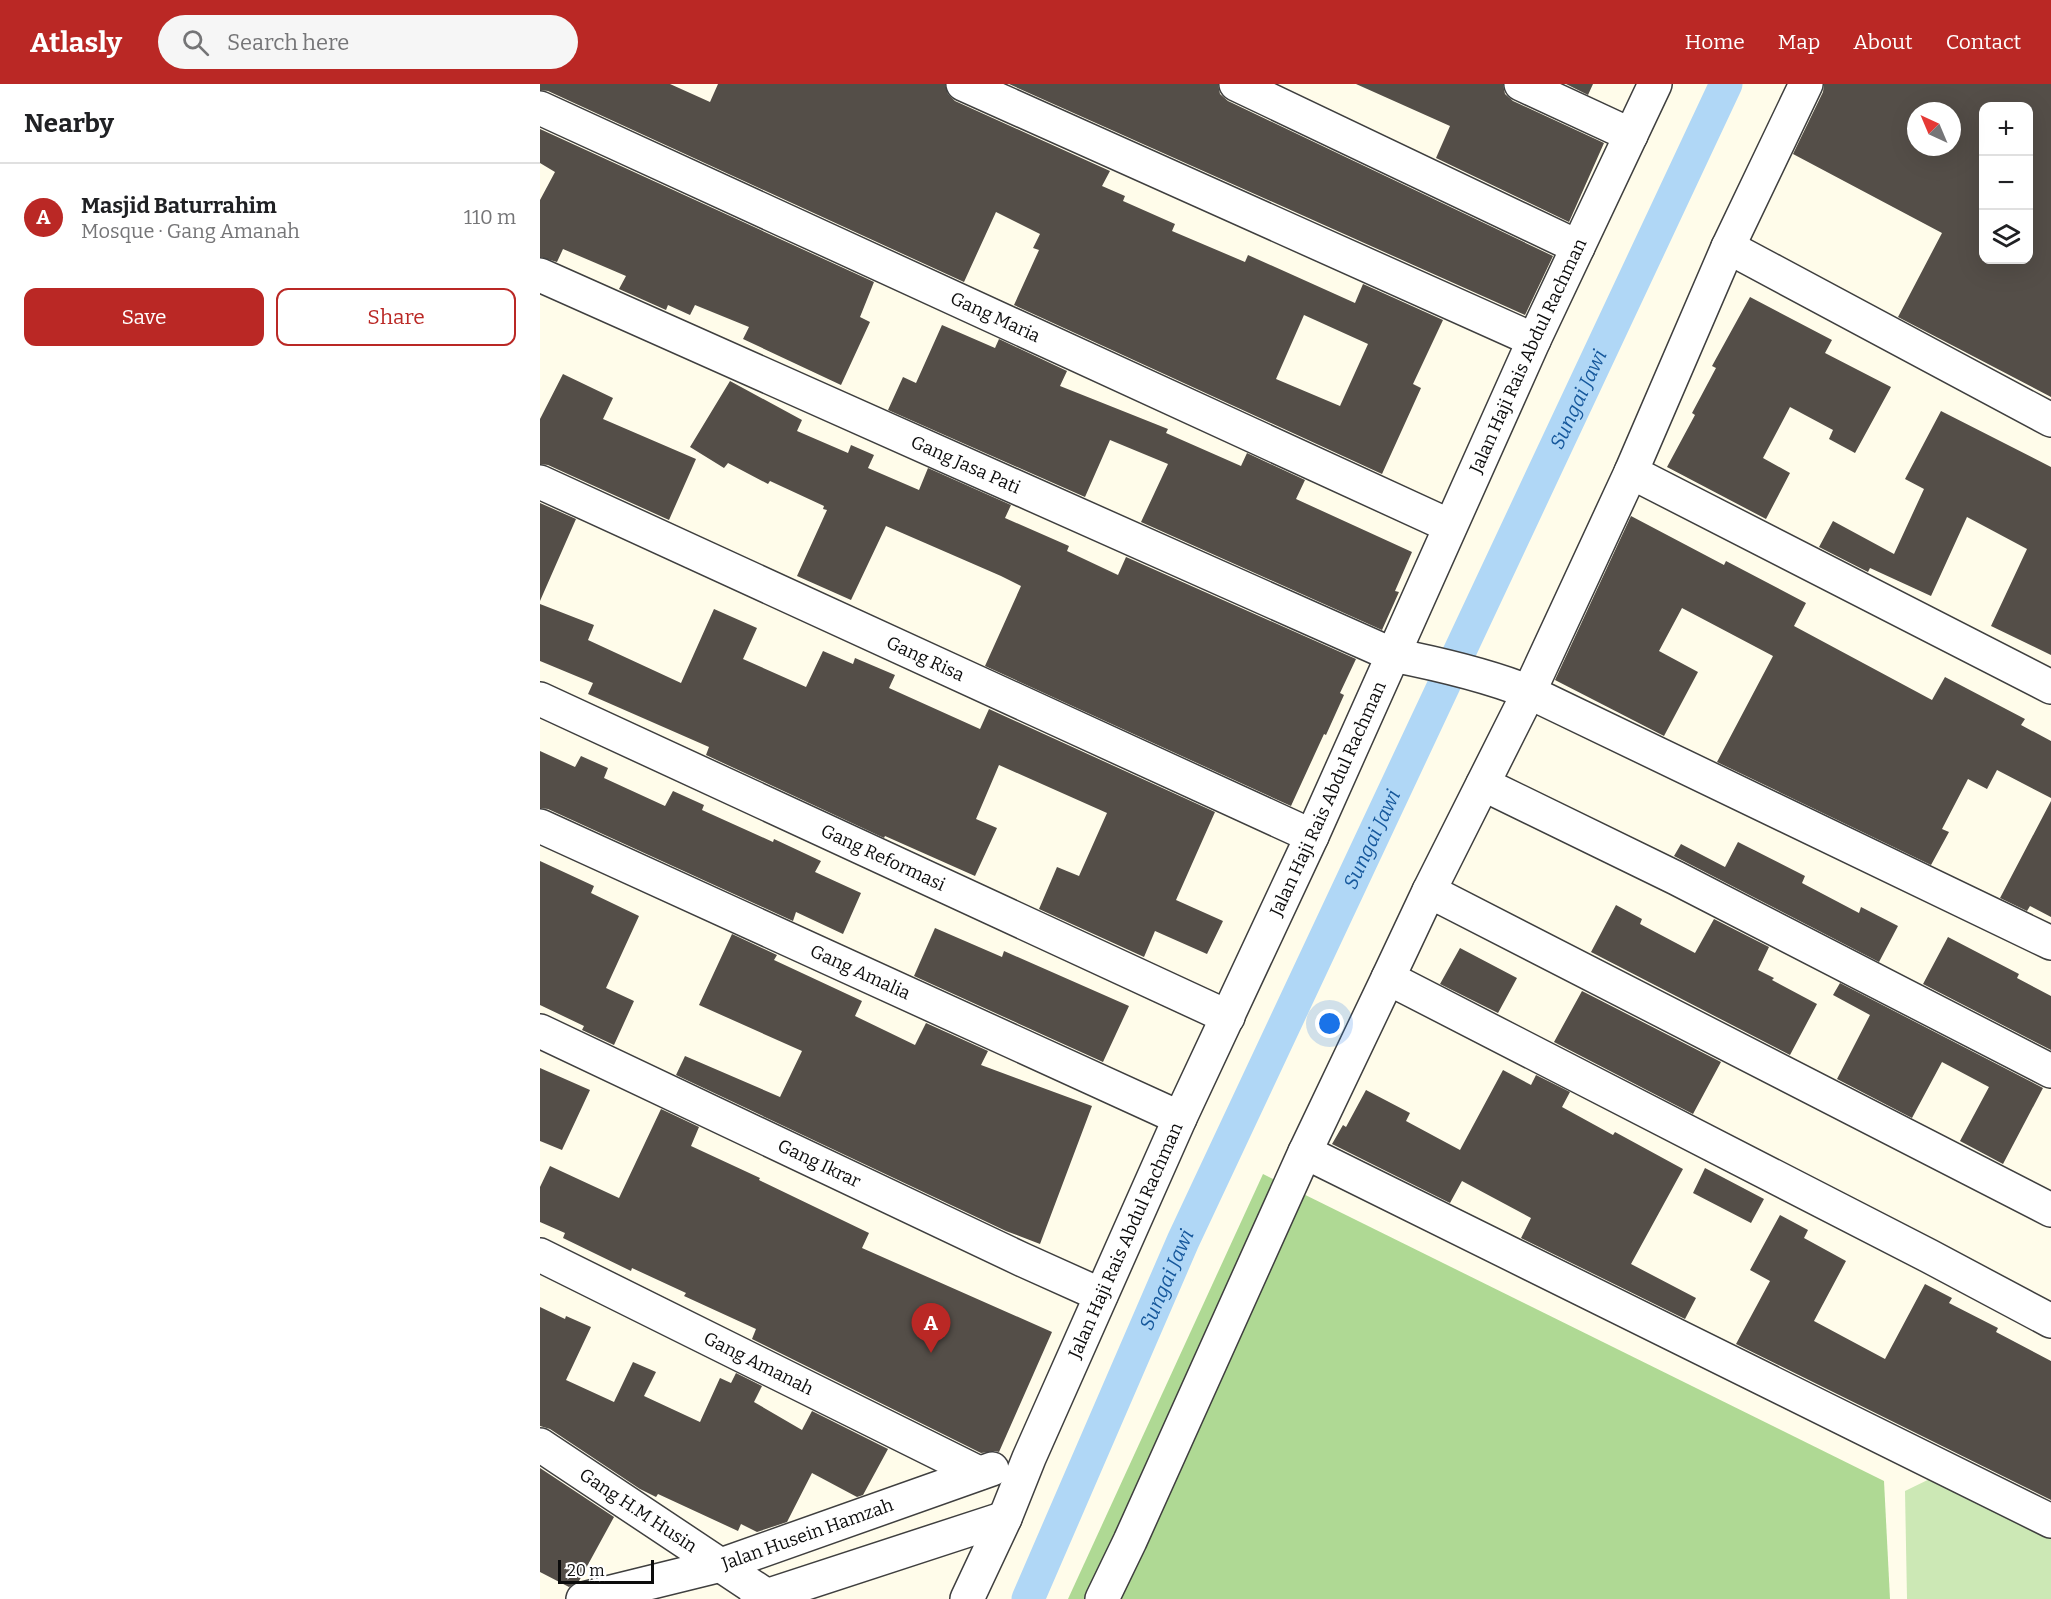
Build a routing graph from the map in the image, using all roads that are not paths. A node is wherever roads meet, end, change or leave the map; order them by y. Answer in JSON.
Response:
{"nodes":[{"id":1,"x":963,"y":84,"type":"edge"},
{"id":2,"x":1236,"y":84,"type":"edge"},
{"id":3,"x":1521,"y":84,"type":"edge"},
{"id":4,"x":1655,"y":84,"type":"edge"},
{"id":5,"x":1806,"y":84,"type":"edge"},
{"id":6,"x":540,"y":108,"type":"edge"},
{"id":7,"x":1631,"y":135,"type":"junction"},
{"id":8,"x":1578,"y":247,"type":"junction"},
{"id":9,"x":1728,"y":247,"type":"junction"},
{"id":10,"x":540,"y":275,"type":"edge"},
{"id":11,"x":1534,"y":340,"type":"junction"},
{"id":12,"x":2051,"y":420,"type":"edge"},
{"id":13,"x":1631,"y":472,"type":"junction"},
{"id":14,"x":540,"y":482,"type":"edge"},
{"id":15,"x":1450,"y":526,"type":"junction"},
{"id":16,"x":1393,"y":655,"type":"junction"},
{"id":17,"x":2051,"y":687,"type":"edge"},
{"id":18,"x":1520,"y":689,"type":"junction"},
{"id":19,"x":540,"y":699,"type":"edge"},
{"id":20,"x":1484,"y":784,"type":"junction"},
{"id":21,"x":540,"y":826,"type":"edge"},
{"id":22,"x":1312,"y":836,"type":"junction"},
{"id":23,"x":1429,"y":891,"type":"junction"},
{"id":24,"x":2051,"y":943,"type":"edge"},
{"id":25,"x":1388,"y":978,"type":"junction"},
{"id":26,"x":1228,"y":1017,"type":"junction"},
{"id":27,"x":540,"y":1030,"type":"edge"},
{"id":28,"x":2051,"y":1071,"type":"edge"},
{"id":29,"x":1180,"y":1118,"type":"junction"},
{"id":30,"x":1305,"y":1152,"type":"junction"},
{"id":31,"x":2051,"y":1210,"type":"edge"},
{"id":32,"x":540,"y":1254,"type":"edge"},
{"id":33,"x":1101,"y":1295,"type":"junction"},
{"id":34,"x":2051,"y":1322,"type":"edge"},
{"id":35,"x":540,"y":1444,"type":"edge"},
{"id":36,"x":1029,"y":1458,"type":"junction"},
{"id":37,"x":979,"y":1473,"type":"junction"},
{"id":38,"x":1005,"y":1518,"type":"junction"},
{"id":39,"x":2051,"y":1521,"type":"edge"},
{"id":40,"x":721,"y":1565,"type":"junction"},
{"id":41,"x":762,"y":1598,"type":"edge"},
{"id":42,"x":583,"y":1599,"type":"edge"},
{"id":43,"x":967,"y":1599,"type":"edge"},
{"id":44,"x":1102,"y":1599,"type":"edge"}],
"edges":[{"from":1,"to":11,"type":"street"},
{"from":2,"to":8,"type":"street"},
{"from":3,"to":7,"type":"street"},
{"from":4,"to":7,"type":"street","name":"Jalan Haji Rais Abdul Rachman"},
{"from":5,"to":9,"type":"street"},
{"from":6,"to":15,"type":"street","name":"Gang Maria"},
{"from":7,"to":8,"type":"street","name":"Jalan Haji Rais Abdul Rachman"},
{"from":8,"to":11,"type":"street","name":"Jalan Haji Rais Abdul Rachman"},
{"from":9,"to":12,"type":"street"},
{"from":9,"to":13,"type":"street"},
{"from":10,"to":16,"type":"street","name":"Gang Jasa Pati"},
{"from":11,"to":15,"type":"street","name":"Jalan Haji Rais Abdul Rachman"},
{"from":13,"to":17,"type":"street"},
{"from":13,"to":18,"type":"street"},
{"from":14,"to":22,"type":"street","name":"Gang Risa"},
{"from":15,"to":16,"type":"street","name":"Jalan Haji Rais Abdul Rachman"},
{"from":16,"to":18,"type":"street","name":"Gang Jasa Pati"},
{"from":16,"to":22,"type":"street","name":"Jalan Haji Rais Abdul Rachman"},
{"from":18,"to":20,"type":"street"},
{"from":18,"to":24,"type":"street","name":"Gang Jasa Pati"},
{"from":19,"to":26,"type":"street","name":"Gang Reformasi"},
{"from":20,"to":23,"type":"street"},
{"from":20,"to":28,"type":"street"},
{"from":21,"to":29,"type":"street","name":"Gang Amalia"},
{"from":22,"to":26,"type":"street","name":"Jalan Haji Rais Abdul Rachman"},
{"from":23,"to":25,"type":"street"},
{"from":23,"to":31,"type":"street"},
{"from":25,"to":30,"type":"street"},
{"from":25,"to":34,"type":"street"},
{"from":26,"to":29,"type":"street","name":"Jalan Haji Rais Abdul Rachman"},
{"from":27,"to":33,"type":"street","name":"Gang Ikrar"},
{"from":29,"to":33,"type":"street","name":"Jalan Haji Rais Abdul Rachman"},
{"from":30,"to":39,"type":"street"},
{"from":30,"to":44,"type":"street"},
{"from":32,"to":37,"type":"street","name":"Gang Amanah"},
{"from":33,"to":36,"type":"street","name":"Jalan Haji Rais Abdul Rachman"},
{"from":35,"to":40,"type":"street","name":"Gang H.M Husin"},
{"from":36,"to":37,"type":"street","name":"Jalan Husein Hamzah"},
{"from":36,"to":38,"type":"street","name":"Jalan Haji Rais Abdul Rachman"},
{"from":37,"to":40,"type":"street","name":"Jalan Husein Hamzah"},
{"from":38,"to":41,"type":"street"},
{"from":38,"to":43,"type":"street","name":"Jalan Haji Rais Abdul Rachman"},
{"from":40,"to":41,"type":"street","name":"Gang H.M Husin"},
{"from":40,"to":42,"type":"street","name":"Jalan Husein Hamzah"}]}
